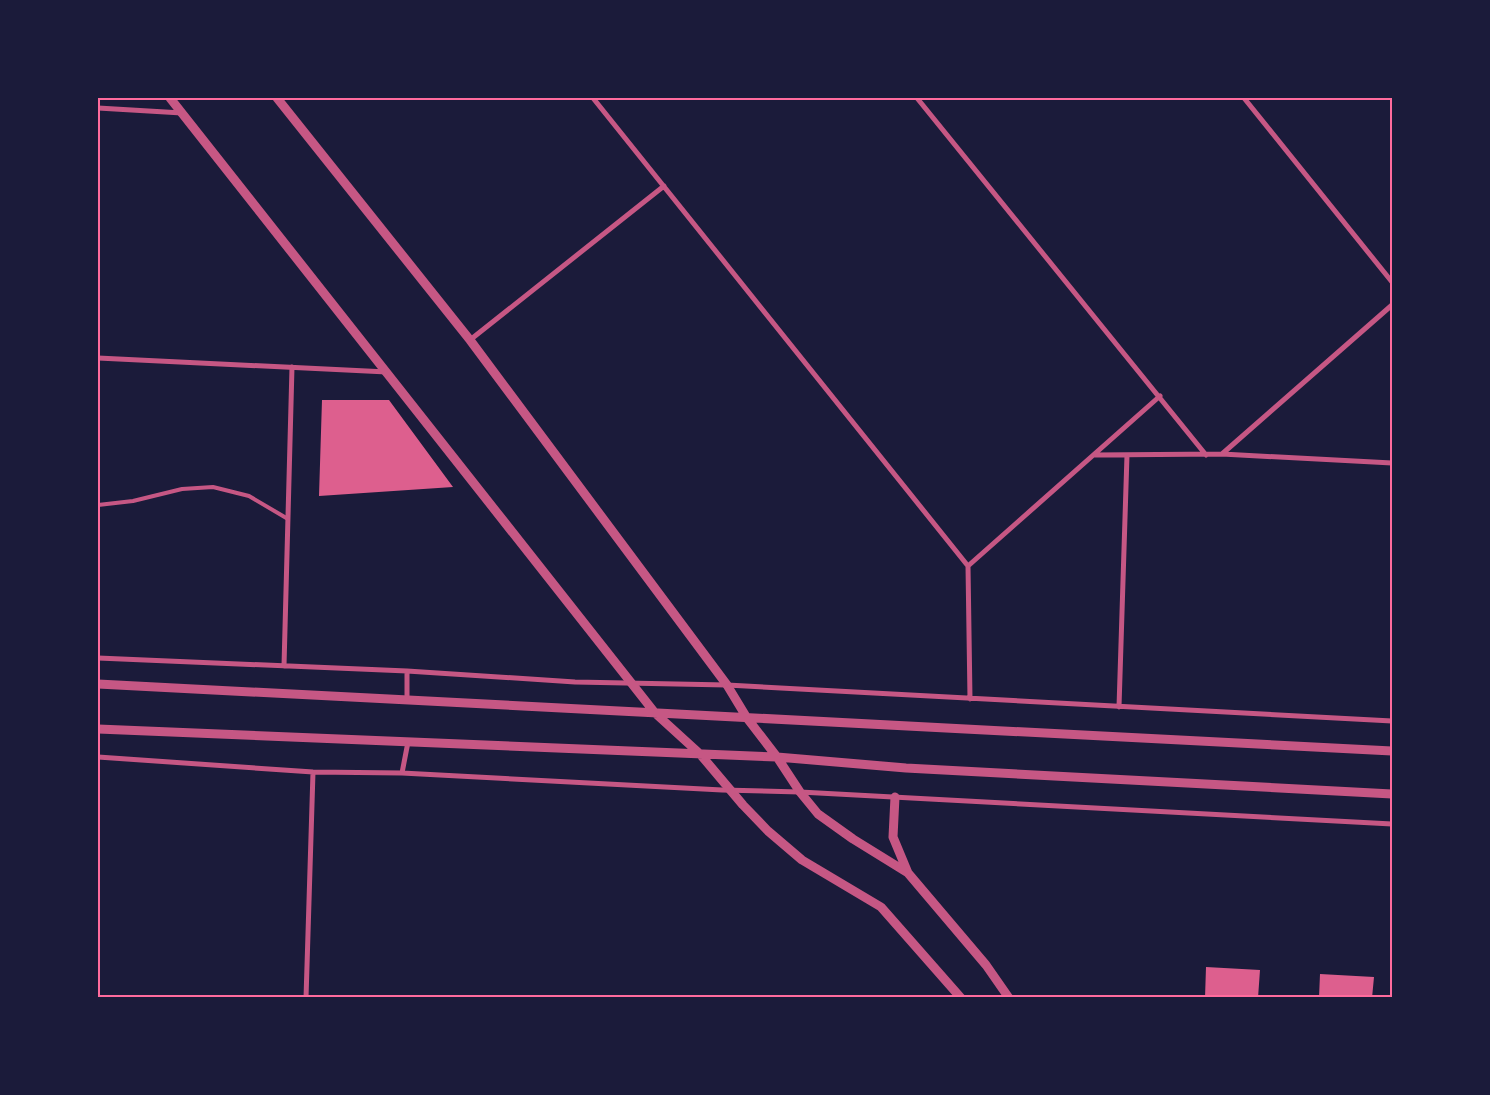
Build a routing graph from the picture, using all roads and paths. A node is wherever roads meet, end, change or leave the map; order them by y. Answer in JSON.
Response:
{"nodes":[{"id":1,"x":170,"y":98,"type":"edge"},
{"id":2,"x":277,"y":98,"type":"edge"},
{"id":3,"x":593,"y":98,"type":"edge"},
{"id":4,"x":917,"y":98,"type":"edge"},
{"id":5,"x":1244,"y":98,"type":"edge"},
{"id":6,"x":98,"y":108,"type":"edge"},
{"id":7,"x":182,"y":113,"type":"junction"},
{"id":8,"x":664,"y":186,"type":"junction"},
{"id":9,"x":1392,"y":282,"type":"edge"},
{"id":10,"x":1392,"y":305,"type":"edge"},
{"id":11,"x":470,"y":340,"type":"junction"},
{"id":12,"x":98,"y":358,"type":"edge"},
{"id":13,"x":292,"y":367,"type":"junction"},
{"id":14,"x":388,"y":372,"type":"junction"},
{"id":15,"x":1160,"y":396,"type":"junction"},
{"id":16,"x":1222,"y":454,"type":"junction"},
{"id":17,"x":1093,"y":455,"type":"junction"},
{"id":18,"x":1127,"y":455,"type":"junction"},
{"id":19,"x":1206,"y":455,"type":"junction"},
{"id":20,"x":1392,"y":463,"type":"edge"},
{"id":21,"x":98,"y":505,"type":"edge"},
{"id":22,"x":288,"y":519,"type":"junction"},
{"id":23,"x":968,"y":566,"type":"junction"},
{"id":24,"x":98,"y":658,"type":"edge"},
{"id":25,"x":284,"y":666,"type":"junction"},
{"id":26,"x":407,"y":671,"type":"junction"},
{"id":27,"x":632,"y":683,"type":"junction"},
{"id":28,"x":98,"y":684,"type":"edge"},
{"id":29,"x":727,"y":685,"type":"junction"},
{"id":30,"x":970,"y":699,"type":"junction"},
{"id":31,"x":407,"y":700,"type":"junction"},
{"id":32,"x":1119,"y":707,"type":"junction"},
{"id":33,"x":655,"y":713,"type":"junction"},
{"id":34,"x":747,"y":718,"type":"junction"},
{"id":35,"x":1392,"y":722,"type":"edge"},
{"id":36,"x":98,"y":728,"type":"edge"},
{"id":37,"x":408,"y":742,"type":"junction"},
{"id":38,"x":1392,"y":751,"type":"edge"},
{"id":39,"x":700,"y":754,"type":"junction"},
{"id":40,"x":98,"y":757,"type":"edge"},
{"id":41,"x":777,"y":757,"type":"junction"},
{"id":42,"x":313,"y":772,"type":"junction"},
{"id":43,"x":402,"y":773,"type":"junction"},
{"id":44,"x":730,"y":790,"type":"junction"},
{"id":45,"x":800,"y":792,"type":"junction"},
{"id":46,"x":1392,"y":794,"type":"edge"},
{"id":47,"x":895,"y":797,"type":"junction"},
{"id":48,"x":1392,"y":824,"type":"edge"},
{"id":49,"x":908,"y":873,"type":"junction"},
{"id":50,"x":306,"y":998,"type":"edge"},
{"id":51,"x":961,"y":998,"type":"edge"},
{"id":52,"x":1009,"y":998,"type":"edge"}],
"edges":[{"from":1,"to":7,"type":"street"},
{"from":2,"to":11,"type":"street"},
{"from":3,"to":8,"type":"street"},
{"from":4,"to":15,"type":"street"},
{"from":5,"to":9,"type":"street"},
{"from":6,"to":7,"type":"street"},
{"from":7,"to":14,"type":"street"},
{"from":8,"to":11,"type":"street"},
{"from":8,"to":23,"type":"street"},
{"from":10,"to":16,"type":"street"},
{"from":11,"to":29,"type":"street"},
{"from":12,"to":13,"type":"street"},
{"from":13,"to":14,"type":"street"},
{"from":13,"to":22,"type":"street"},
{"from":14,"to":27,"type":"street"},
{"from":15,"to":17,"type":"street"},
{"from":15,"to":19,"type":"street"},
{"from":16,"to":19,"type":"street"},
{"from":16,"to":20,"type":"street"},
{"from":17,"to":18,"type":"street"},
{"from":17,"to":23,"type":"street"},
{"from":18,"to":19,"type":"street"},
{"from":18,"to":32,"type":"street"},
{"from":21,"to":22,"type":"lane"},
{"from":22,"to":25,"type":"street"},
{"from":23,"to":30,"type":"street"},
{"from":24,"to":25,"type":"street"},
{"from":25,"to":26,"type":"street"},
{"from":26,"to":27,"type":"street"},
{"from":26,"to":31,"type":"street"},
{"from":27,"to":29,"type":"street"},
{"from":27,"to":33,"type":"street"},
{"from":28,"to":31,"type":"street"},
{"from":29,"to":30,"type":"street"},
{"from":29,"to":34,"type":"street"},
{"from":30,"to":32,"type":"street"},
{"from":31,"to":33,"type":"street"},
{"from":32,"to":35,"type":"street"},
{"from":33,"to":34,"type":"street"},
{"from":33,"to":39,"type":"street"},
{"from":34,"to":38,"type":"street"},
{"from":34,"to":41,"type":"street"},
{"from":36,"to":37,"type":"street"},
{"from":37,"to":39,"type":"street"},
{"from":37,"to":43,"type":"street"},
{"from":39,"to":41,"type":"street"},
{"from":39,"to":44,"type":"street"},
{"from":40,"to":42,"type":"street"},
{"from":41,"to":45,"type":"street"},
{"from":41,"to":46,"type":"street"},
{"from":42,"to":43,"type":"street"},
{"from":42,"to":50,"type":"street"},
{"from":43,"to":44,"type":"street"},
{"from":44,"to":45,"type":"street"},
{"from":44,"to":51,"type":"street"},
{"from":45,"to":47,"type":"street"},
{"from":45,"to":49,"type":"street"},
{"from":47,"to":48,"type":"street"},
{"from":47,"to":49,"type":"street"},
{"from":49,"to":52,"type":"street"}]}
